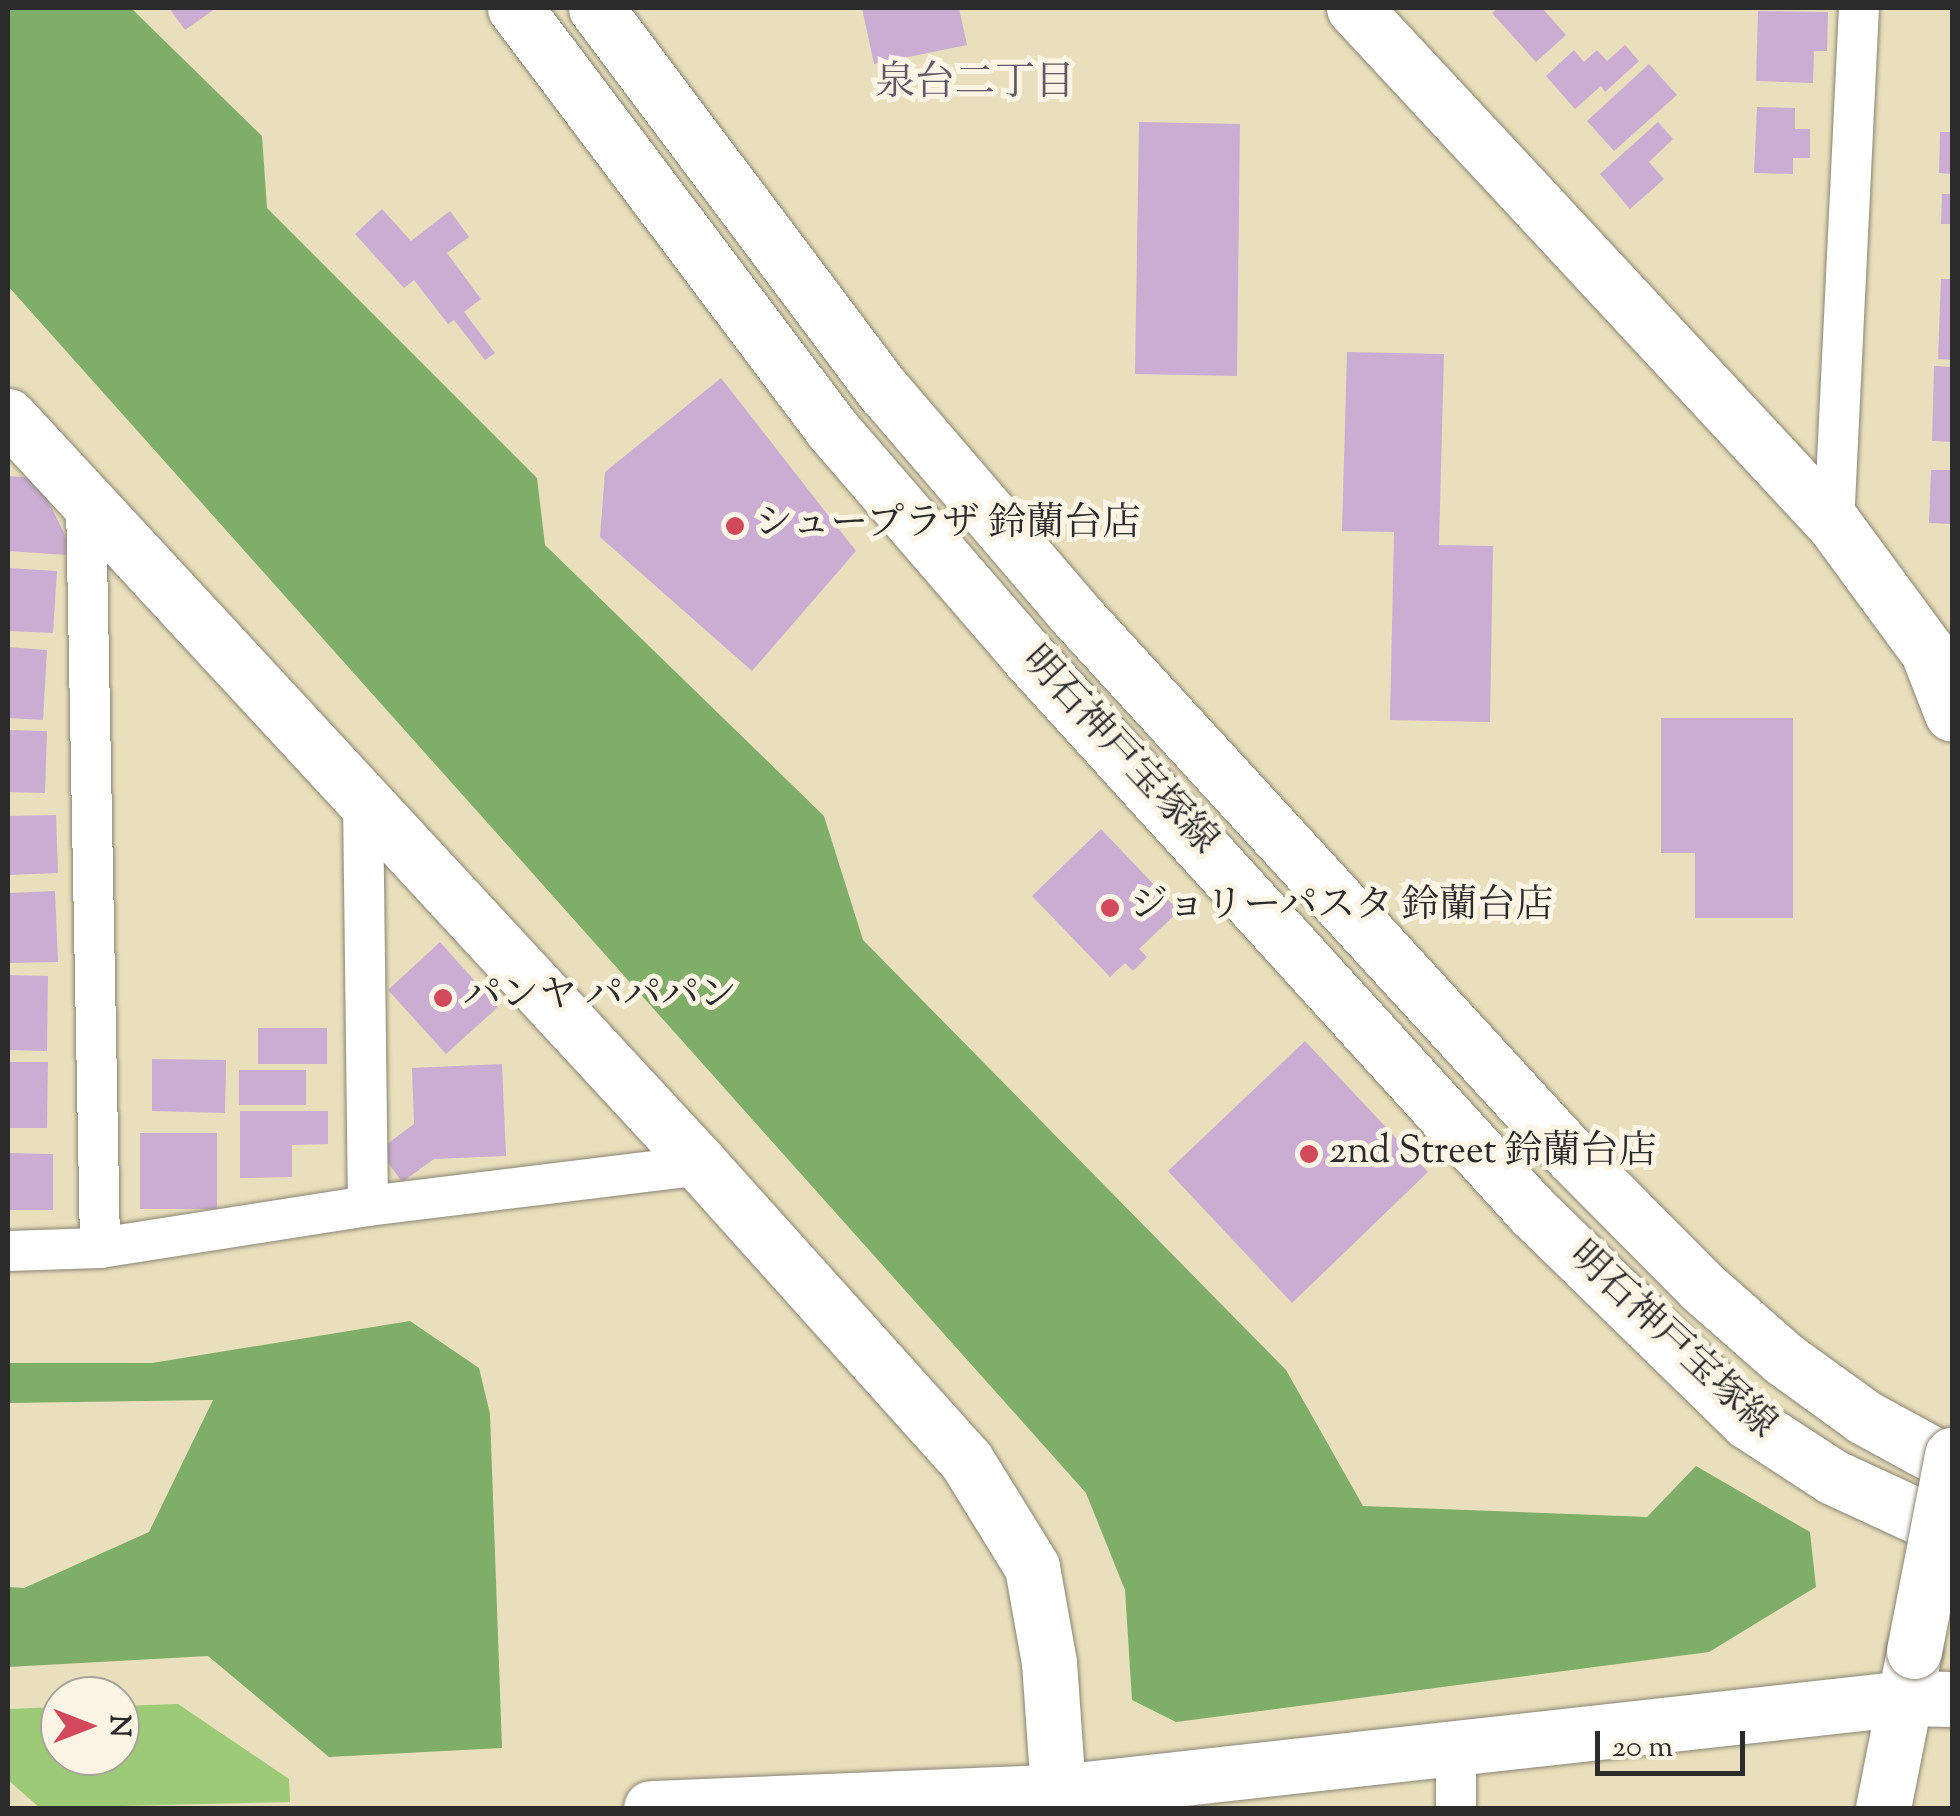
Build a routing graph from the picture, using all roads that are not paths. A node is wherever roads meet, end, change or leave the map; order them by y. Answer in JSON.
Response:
{"nodes":[{"id":1,"x":516,"y":8,"type":"edge"},
{"id":2,"x":596,"y":8,"type":"edge"},
{"id":3,"x":1354,"y":8,"type":"edge"},
{"id":4,"x":1859,"y":8,"type":"edge"},
{"id":5,"x":8,"y":416,"type":"edge"},
{"id":6,"x":86,"y":502,"type":"junction"},
{"id":7,"x":1834,"y":524,"type":"junction"},
{"id":8,"x":1952,"y":714,"type":"edge"},
{"id":9,"x":363,"y":800,"type":"junction"},
{"id":10,"x":701,"y":1164,"type":"junction"},
{"id":11,"x":368,"y":1206,"type":"junction"},
{"id":12,"x":100,"y":1248,"type":"junction"},
{"id":13,"x":8,"y":1251,"type":"edge"},
{"id":14,"x":1952,"y":1455,"type":"edge"},
{"id":15,"x":1952,"y":1464,"type":"edge"},
{"id":16,"x":1952,"y":1532,"type":"edge"},
{"id":17,"x":1924,"y":1683,"type":"edge"},
{"id":18,"x":1456,"y":1748,"type":"junction"},
{"id":19,"x":1039,"y":1798,"type":"edge"},
{"id":20,"x":799,"y":1805,"type":"edge"},
{"id":21,"x":651,"y":1808,"type":"edge"},
{"id":22,"x":1456,"y":1808,"type":"edge"},
{"id":23,"x":1884,"y":1808,"type":"edge"}],
"edges":[{"from":1,"to":16,"type":"main road","name":"明石神戸宝塚線"},
{"from":2,"to":15,"type":"main road","name":"明石神戸宝塚線"},
{"from":3,"to":7,"type":"main road"},
{"from":4,"to":7,"type":"street"},
{"from":5,"to":6,"type":"main road"},
{"from":6,"to":9,"type":"main road"},
{"from":6,"to":12,"type":"street"},
{"from":7,"to":8,"type":"main road"},
{"from":9,"to":10,"type":"main road"},
{"from":9,"to":11,"type":"street"},
{"from":10,"to":11,"type":"street"},
{"from":10,"to":19,"type":"main road"},
{"from":11,"to":12,"type":"street"},
{"from":12,"to":13,"type":"street"},
{"from":14,"to":17,"type":"main road","bridge":true},
{"from":17,"to":18,"type":"main road"},
{"from":17,"to":23,"type":"main road"},
{"from":18,"to":19,"type":"main road"},
{"from":18,"to":22,"type":"street"},
{"from":19,"to":20,"type":"main road"},
{"from":20,"to":21,"type":"main road"}]}
